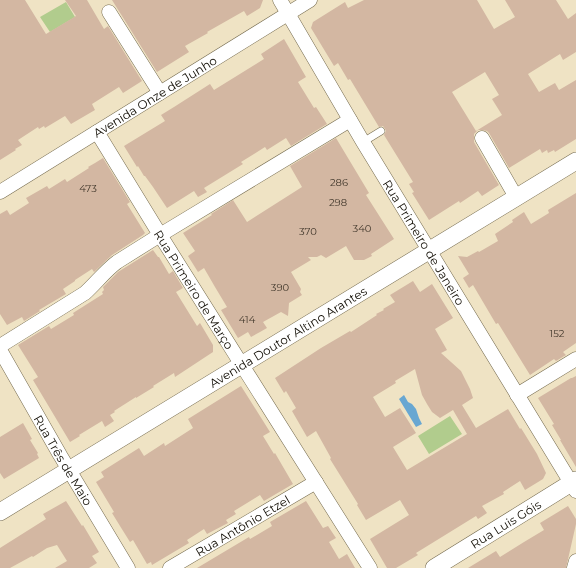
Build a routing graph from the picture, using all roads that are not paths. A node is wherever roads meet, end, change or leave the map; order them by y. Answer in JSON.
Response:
{"nodes":[{"id":1,"x":280,"y":0,"type":"edge"},
{"id":2,"x":310,"y":0,"type":"edge"},
{"id":3,"x":109,"y":12,"type":"dead end"},
{"id":4,"x":288,"y":14,"type":"junction"},
{"id":5,"x":160,"y":93,"type":"junction"},
{"id":6,"x":350,"y":120,"type":"junction"},
{"id":7,"x":381,"y":131,"type":"dead end"},
{"id":8,"x":97,"y":132,"type":"junction"},
{"id":9,"x":482,"y":138,"type":"dead end"},
{"id":10,"x":363,"y":142,"type":"junction"},
{"id":11,"x":576,"y":161,"type":"edge"},
{"id":12,"x":0,"y":192,"type":"edge"},
{"id":13,"x":516,"y":197,"type":"junction"},
{"id":14,"x":160,"y":234,"type":"junction"},
{"id":15,"x":428,"y":250,"type":"junction"},
{"id":16,"x":0,"y":346,"type":"edge"},
{"id":17,"x":0,"y":350,"type":"edge"},
{"id":18,"x":576,"y":360,"type":"edge"},
{"id":19,"x":242,"y":365,"type":"junction"},
{"id":20,"x":517,"y":395,"type":"junction"},
{"id":21,"x":69,"y":470,"type":"junction"},
{"id":22,"x":316,"y":482,"type":"junction"},
{"id":23,"x":574,"y":485,"type":"edge"},
{"id":24,"x":0,"y":512,"type":"edge"},
{"id":25,"x":576,"y":561,"type":"edge"},
{"id":26,"x":128,"y":568,"type":"edge"},
{"id":27,"x":170,"y":568,"type":"edge"},
{"id":28,"x":370,"y":568,"type":"edge"},
{"id":29,"x":435,"y":568,"type":"edge"},
{"id":30,"x":574,"y":568,"type":"edge"}],
"edges":[{"from":1,"to":4,"type":"street","name":"Rua Primeiro de Janeiro"},
{"from":2,"to":4,"type":"street","name":"Avenida Onze de Junho"},
{"from":3,"to":5,"type":"street"},
{"from":4,"to":5,"type":"street","name":"Avenida Onze de Junho"},
{"from":4,"to":6,"type":"street","name":"Rua Primeiro de Janeiro"},
{"from":5,"to":8,"type":"street","name":"Avenida Onze de Junho"},
{"from":6,"to":10,"type":"street","name":"Rua Primeiro de Janeiro"},
{"from":6,"to":14,"type":"street"},
{"from":7,"to":10,"type":"lane"},
{"from":8,"to":12,"type":"street","name":"Avenida Onze de Junho"},
{"from":8,"to":14,"type":"street","name":"Rua Primeiro de Março"},
{"from":9,"to":13,"type":"street"},
{"from":10,"to":15,"type":"street","name":"Rua Primeiro de Janeiro"},
{"from":11,"to":13,"type":"street","name":"Avenida Doutor Altino Arantes"},
{"from":13,"to":15,"type":"street","name":"Avenida Doutor Altino Arantes"},
{"from":14,"to":16,"type":"street"},
{"from":14,"to":19,"type":"street","name":"Rua Primeiro de Março"},
{"from":15,"to":19,"type":"street","name":"Avenida Doutor Altino Arantes"},
{"from":15,"to":20,"type":"street","name":"Rua Primeiro de Janeiro"},
{"from":17,"to":21,"type":"street","name":"Rua Três de Maio"},
{"from":18,"to":20,"type":"street"},
{"from":19,"to":21,"type":"street","name":"Avenida Doutor Altino Arantes"},
{"from":19,"to":22,"type":"street","name":"Rua Primeiro de Março"},
{"from":20,"to":23,"type":"street","name":"Rua Primeiro de Janeiro"},
{"from":21,"to":24,"type":"street","name":"Avenida Doutor Altino Arantes"},
{"from":21,"to":26,"type":"street","name":"Rua Três de Maio"},
{"from":22,"to":27,"type":"street","name":"Rua Antônio Etzel"},
{"from":22,"to":28,"type":"street","name":"Rua Primeiro de Março"},
{"from":23,"to":29,"type":"street","name":"Rua Luis Góis"},
{"from":25,"to":30,"type":"street"}]}
